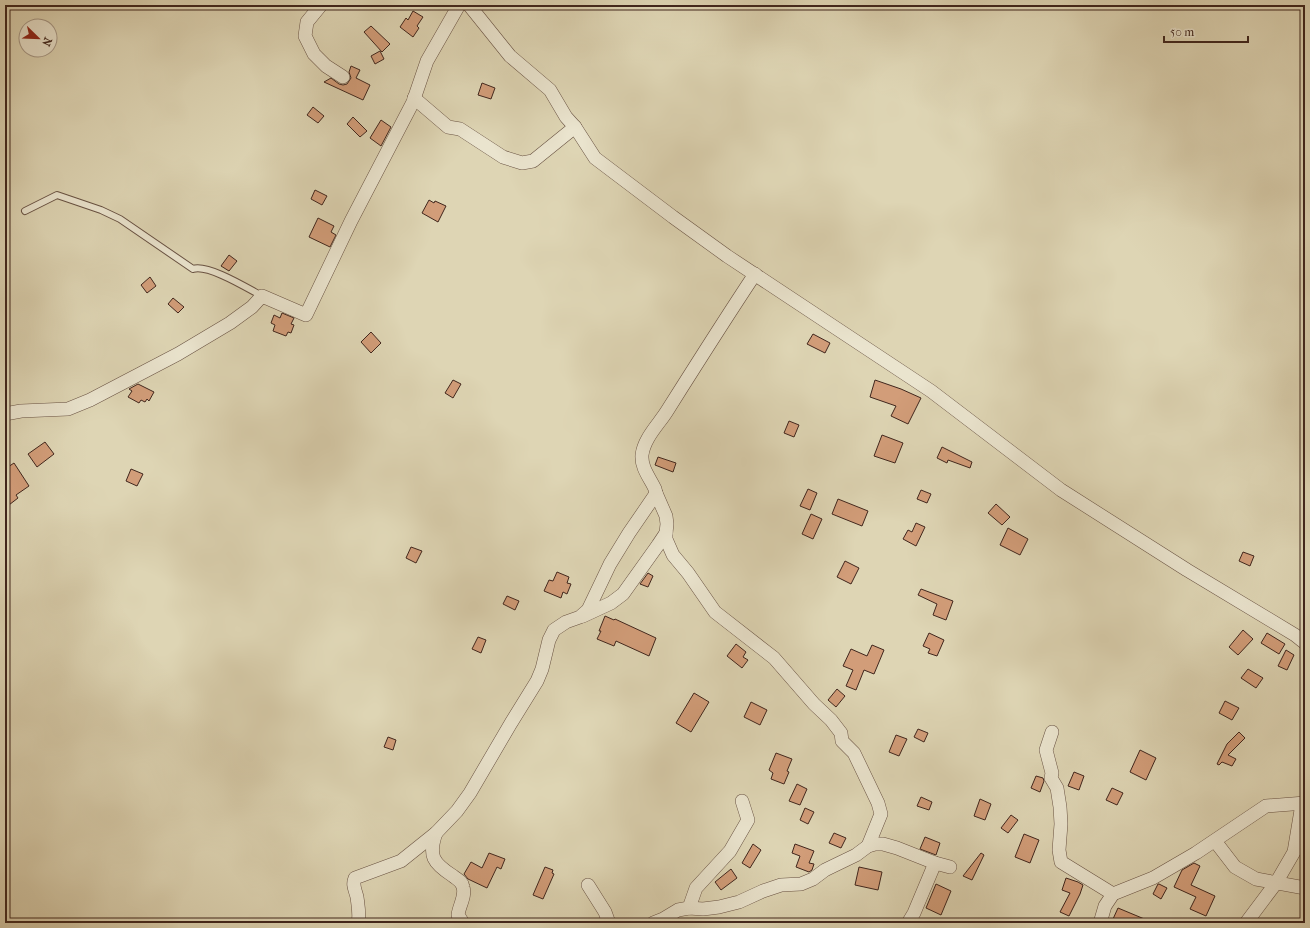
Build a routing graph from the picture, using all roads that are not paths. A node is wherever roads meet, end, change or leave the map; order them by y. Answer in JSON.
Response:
{"nodes":[{"id":1,"x":321,"y":5,"type":"edge"},
{"id":2,"x":459,"y":5,"type":"edge"},
{"id":3,"x":469,"y":5,"type":"edge"},
{"id":4,"x":342,"y":77,"type":"dead end"},
{"id":5,"x":414,"y":98,"type":"junction"},
{"id":6,"x":574,"y":127,"type":"junction"},
{"id":7,"x":25,"y":211,"type":"dead end"},
{"id":8,"x":755,"y":274,"type":"junction"},
{"id":9,"x":262,"y":296,"type":"junction"},
{"id":10,"x":5,"y":414,"type":"edge"},
{"id":11,"x":656,"y":493,"type":"junction"},
{"id":12,"x":666,"y":532,"type":"junction"},
{"id":13,"x":580,"y":617,"type":"junction"},
{"id":14,"x":1305,"y":643,"type":"edge"},
{"id":15,"x":1052,"y":732,"type":"dead end"},
{"id":16,"x":742,"y":801,"type":"dead end"},
{"id":17,"x":1304,"y":804,"type":"edge"},
{"id":18,"x":436,"y":832,"type":"junction"},
{"id":19,"x":1215,"y":841,"type":"junction"},
{"id":20,"x":868,"y":846,"type":"junction"},
{"id":21,"x":935,"y":864,"type":"junction"},
{"id":22,"x":950,"y":867,"type":"dead end"},
{"id":23,"x":1276,"y":883,"type":"junction"},
{"id":24,"x":588,"y":885,"type":"dead end"},
{"id":25,"x":1305,"y":888,"type":"edge"},
{"id":26,"x":1113,"y":894,"type":"junction"},
{"id":27,"x":689,"y":908,"type":"junction"},
{"id":28,"x":358,"y":923,"type":"edge"},
{"id":29,"x":463,"y":923,"type":"edge"},
{"id":30,"x":609,"y":923,"type":"edge"},
{"id":31,"x":653,"y":923,"type":"edge"},
{"id":32,"x":908,"y":923,"type":"edge"},
{"id":33,"x":1100,"y":923,"type":"edge"},
{"id":34,"x":1246,"y":923,"type":"edge"}],
"edges":[{"from":1,"to":4,"type":"street"},
{"from":2,"to":5,"type":"street"},
{"from":3,"to":6,"type":"street"},
{"from":5,"to":6,"type":"street"},
{"from":5,"to":9,"type":"street"},
{"from":6,"to":8,"type":"street"},
{"from":7,"to":9,"type":"lane"},
{"from":8,"to":11,"type":"street"},
{"from":8,"to":14,"type":"street"},
{"from":9,"to":10,"type":"street"},
{"from":11,"to":12,"type":"street"},
{"from":11,"to":13,"type":"street"},
{"from":12,"to":13,"type":"street"},
{"from":12,"to":20,"type":"street"},
{"from":13,"to":18,"type":"street"},
{"from":15,"to":26,"type":"street"},
{"from":16,"to":27,"type":"street"},
{"from":17,"to":19,"type":"street"},
{"from":17,"to":23,"type":"street"},
{"from":18,"to":28,"type":"street"},
{"from":18,"to":29,"type":"street"},
{"from":19,"to":23,"type":"street"},
{"from":19,"to":26,"type":"street"},
{"from":20,"to":21,"type":"street"},
{"from":20,"to":27,"type":"street"},
{"from":21,"to":22,"type":"street"},
{"from":21,"to":32,"type":"street"},
{"from":23,"to":25,"type":"street"},
{"from":23,"to":34,"type":"street"},
{"from":24,"to":30,"type":"street"},
{"from":26,"to":33,"type":"street"},
{"from":27,"to":31,"type":"street"}]}
